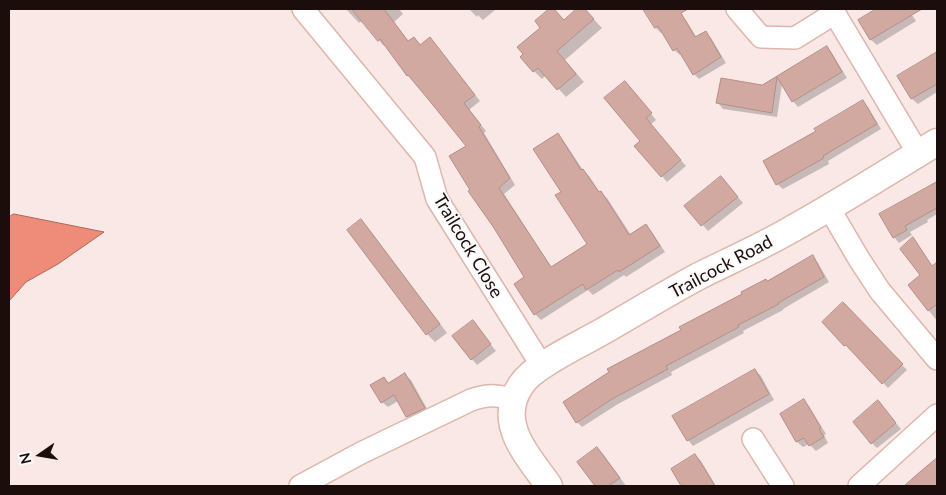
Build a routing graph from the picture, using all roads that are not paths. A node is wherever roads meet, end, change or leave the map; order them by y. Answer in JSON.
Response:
{"nodes":[{"id":1,"x":303,"y":9,"type":"edge"},
{"id":2,"x":737,"y":9,"type":"edge"},
{"id":3,"x":833,"y":11,"type":"edge"},
{"id":4,"x":928,"y":147,"type":"edge"},
{"id":5,"x":829,"y":208,"type":"junction"},
{"id":6,"x":937,"y":359,"type":"edge"},
{"id":7,"x":542,"y":366,"type":"junction"},
{"id":8,"x":514,"y":399,"type":"junction"},
{"id":9,"x":937,"y":415,"type":"edge"},
{"id":10,"x":753,"y":439,"type":"dead end"},
{"id":11,"x":300,"y":486,"type":"edge"},
{"id":12,"x":549,"y":486,"type":"edge"},
{"id":13,"x":783,"y":486,"type":"edge"},
{"id":14,"x":859,"y":486,"type":"edge"}],
"edges":[{"from":1,"to":7,"type":"street","name":"Trailcock Close"},
{"from":2,"to":3,"type":"street"},
{"from":3,"to":4,"type":"street"},
{"from":4,"to":5,"type":"street","name":"Trailcock Road"},
{"from":5,"to":6,"type":"street"},
{"from":5,"to":7,"type":"street","name":"Trailcock Road"},
{"from":7,"to":8,"type":"street","name":"Trailcock Road"},
{"from":8,"to":11,"type":"street"},
{"from":8,"to":12,"type":"street"},
{"from":9,"to":14,"type":"street"},
{"from":10,"to":13,"type":"street"}]}
